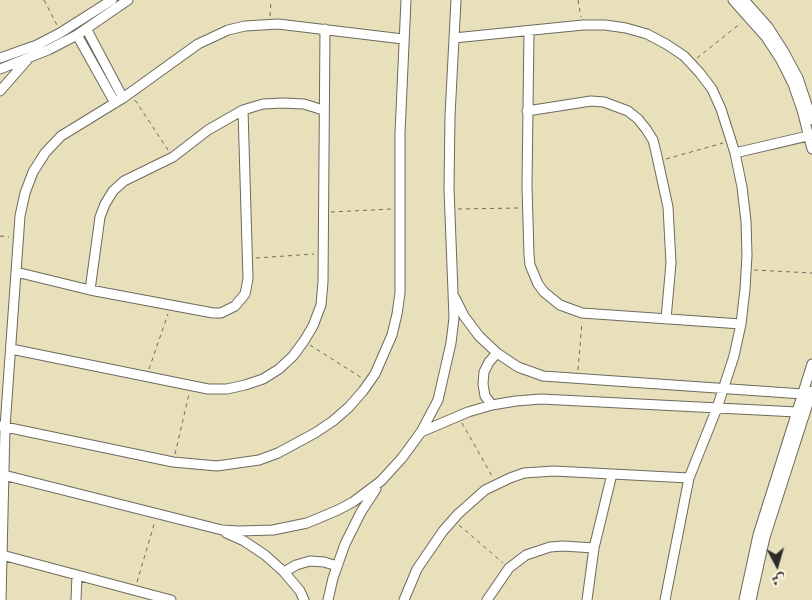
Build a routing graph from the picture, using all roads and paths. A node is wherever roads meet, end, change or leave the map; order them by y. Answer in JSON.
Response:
{"nodes":[{"id":1,"x":44,"y":0,"type":"edge"},
{"id":2,"x":112,"y":0,"type":"edge"},
{"id":3,"x":128,"y":0,"type":"edge"},
{"id":4,"x":271,"y":0,"type":"edge"},
{"id":5,"x":406,"y":0,"type":"edge"},
{"id":6,"x":456,"y":0,"type":"edge"},
{"id":7,"x":578,"y":0,"type":"edge"},
{"id":8,"x":734,"y":0,"type":"edge"},
{"id":9,"x":744,"y":0,"type":"edge"},
{"id":10,"x":749,"y":16,"type":"junction"},
{"id":11,"x":270,"y":24,"type":"junction"},
{"id":12,"x":583,"y":26,"type":"junction"},
{"id":13,"x":325,"y":29,"type":"junction"},
{"id":14,"x":87,"y":30,"type":"junction"},
{"id":15,"x":529,"y":31,"type":"junction"},
{"id":16,"x":60,"y":33,"type":"junction"},
{"id":17,"x":77,"y":35,"type":"junction"},
{"id":18,"x":454,"y":38,"type":"junction"},
{"id":19,"x":403,"y":39,"type":"junction"},
{"id":20,"x":0,"y":58,"type":"edge"},
{"id":21,"x":30,"y":58,"type":"junction"},
{"id":22,"x":691,"y":64,"type":"junction"},
{"id":23,"x":0,"y":69,"type":"edge"},
{"id":24,"x":0,"y":90,"type":"edge"},
{"id":25,"x":127,"y":95,"type":"junction"},
{"id":26,"x":115,"y":103,"type":"junction"},
{"id":27,"x":243,"y":110,"type":"junction"},
{"id":28,"x":323,"y":110,"type":"junction"},
{"id":29,"x":527,"y":111,"type":"junction"},
{"id":30,"x":812,"y":120,"type":"edge"},
{"id":31,"x":810,"y":135,"type":"edge"},
{"id":32,"x":732,"y":140,"type":"junction"},
{"id":33,"x":812,"y":149,"type":"edge"},
{"id":34,"x":735,"y":153,"type":"junction"},
{"id":35,"x":173,"y":157,"type":"junction"},
{"id":36,"x":658,"y":161,"type":"junction"},
{"id":37,"x":399,"y":208,"type":"junction"},
{"id":38,"x":527,"y":208,"type":"junction"},
{"id":39,"x":450,"y":209,"type":"junction"},
{"id":40,"x":323,"y":213,"type":"junction"},
{"id":41,"x":0,"y":236,"type":"edge"},
{"id":42,"x":19,"y":237,"type":"junction"},
{"id":43,"x":323,"y":254,"type":"junction"},
{"id":44,"x":248,"y":258,"type":"junction"},
{"id":45,"x":746,"y":269,"type":"junction"},
{"id":46,"x":16,"y":272,"type":"junction"},
{"id":47,"x":812,"y":273,"type":"edge"},
{"id":48,"x":90,"y":290,"type":"junction"},
{"id":49,"x":453,"y":294,"type":"junction"},
{"id":50,"x":171,"y":305,"type":"junction"},
{"id":51,"x":582,"y":313,"type":"junction"},
{"id":52,"x":666,"y":319,"type":"junction"},
{"id":53,"x":741,"y":324,"type":"junction"},
{"id":54,"x":304,"y":342,"type":"junction"},
{"id":55,"x":11,"y":349,"type":"junction"},
{"id":56,"x":497,"y":353,"type":"junction"},
{"id":57,"x":812,"y":364,"type":"edge"},
{"id":58,"x":146,"y":377,"type":"junction"},
{"id":59,"x":578,"y":378,"type":"junction"},
{"id":60,"x":368,"y":383,"type":"junction"},
{"id":61,"x":191,"y":386,"type":"junction"},
{"id":62,"x":724,"y":389,"type":"junction"},
{"id":63,"x":807,"y":392,"type":"edge"},
{"id":64,"x":492,"y":405,"type":"junction"},
{"id":65,"x":717,"y":408,"type":"junction"},
{"id":66,"x":797,"y":412,"type":"junction"},
{"id":67,"x":459,"y":416,"type":"junction"},
{"id":68,"x":3,"y":426,"type":"edge"},
{"id":69,"x":421,"y":432,"type":"junction"},
{"id":70,"x":173,"y":462,"type":"junction"},
{"id":71,"x":2,"y":474,"type":"edge"},
{"id":72,"x":612,"y":474,"type":"junction"},
{"id":73,"x":689,"y":478,"type":"junction"},
{"id":74,"x":381,"y":481,"type":"junction"},
{"id":75,"x":496,"y":484,"type":"junction"},
{"id":76,"x":157,"y":514,"type":"junction"},
{"id":77,"x":453,"y":520,"type":"junction"},
{"id":78,"x":222,"y":530,"type":"junction"},
{"id":79,"x":594,"y":548,"type":"junction"},
{"id":80,"x":2,"y":555,"type":"junction"},
{"id":81,"x":337,"y":566,"type":"junction"},
{"id":82,"x":509,"y":568,"type":"junction"},
{"id":83,"x":284,"y":572,"type":"junction"},
{"id":84,"x":77,"y":575,"type":"junction"},
{"id":85,"x":135,"y":590,"type":"junction"},
{"id":86,"x":1,"y":600,"type":"edge"},
{"id":87,"x":76,"y":600,"type":"edge"},
{"id":88,"x":171,"y":600,"type":"edge"},
{"id":89,"x":304,"y":600,"type":"edge"},
{"id":90,"x":328,"y":600,"type":"edge"},
{"id":91,"x":404,"y":600,"type":"edge"},
{"id":92,"x":487,"y":600,"type":"edge"},
{"id":93,"x":586,"y":600,"type":"edge"},
{"id":94,"x":665,"y":600,"type":"edge"},
{"id":95,"x":744,"y":600,"type":"edge"},
{"id":96,"x":751,"y":600,"type":"edge"}],
"edges":[{"from":1,"to":16,"type":"path"},
{"from":2,"to":16,"type":"street"},
{"from":3,"to":14,"type":"street"},
{"from":4,"to":11,"type":"path"},
{"from":5,"to":19,"type":"street"},
{"from":6,"to":18,"type":"street"},
{"from":7,"to":12,"type":"path"},
{"from":8,"to":10,"type":"street"},
{"from":9,"to":30,"type":"street"},
{"from":10,"to":22,"type":"path"},
{"from":10,"to":31,"type":"street"},
{"from":11,"to":13,"type":"street"},
{"from":11,"to":25,"type":"street"},
{"from":12,"to":15,"type":"street"},
{"from":12,"to":22,"type":"street"},
{"from":13,"to":19,"type":"street"},
{"from":13,"to":28,"type":"street"},
{"from":14,"to":17,"type":"street"},
{"from":14,"to":25,"type":"street"},
{"from":15,"to":18,"type":"street"},
{"from":15,"to":29,"type":"street"},
{"from":16,"to":20,"type":"street"},
{"from":17,"to":21,"type":"street"},
{"from":17,"to":26,"type":"street"},
{"from":18,"to":39,"type":"street"},
{"from":19,"to":37,"type":"street"},
{"from":21,"to":23,"type":"street"},
{"from":21,"to":24,"type":"street"},
{"from":22,"to":32,"type":"street"},
{"from":25,"to":26,"type":"street"},
{"from":25,"to":35,"type":"path"},
{"from":26,"to":42,"type":"street"},
{"from":27,"to":28,"type":"street"},
{"from":27,"to":35,"type":"street"},
{"from":27,"to":44,"type":"street"},
{"from":28,"to":40,"type":"street"},
{"from":29,"to":36,"type":"street"},
{"from":29,"to":38,"type":"street"},
{"from":31,"to":33,"type":"street"},
{"from":31,"to":34,"type":"street"},
{"from":32,"to":34,"type":"street"},
{"from":32,"to":36,"type":"path"},
{"from":34,"to":45,"type":"street"},
{"from":35,"to":48,"type":"street"},
{"from":36,"to":52,"type":"street"},
{"from":37,"to":40,"type":"path"},
{"from":37,"to":60,"type":"street"},
{"from":38,"to":39,"type":"path"},
{"from":38,"to":51,"type":"street"},
{"from":39,"to":49,"type":"street"},
{"from":40,"to":43,"type":"street"},
{"from":41,"to":42,"type":"path"},
{"from":42,"to":46,"type":"street"},
{"from":43,"to":44,"type":"path"},
{"from":43,"to":54,"type":"street"},
{"from":44,"to":50,"type":"street"},
{"from":45,"to":47,"type":"path"},
{"from":45,"to":53,"type":"street"},
{"from":46,"to":48,"type":"street"},
{"from":46,"to":55,"type":"street"},
{"from":48,"to":50,"type":"street"},
{"from":49,"to":56,"type":"street"},
{"from":49,"to":69,"type":"street"},
{"from":50,"to":58,"type":"path"},
{"from":51,"to":52,"type":"street"},
{"from":51,"to":59,"type":"path"},
{"from":52,"to":53,"type":"street"},
{"from":53,"to":62,"type":"street"},
{"from":54,"to":60,"type":"path"},
{"from":54,"to":61,"type":"street"},
{"from":55,"to":58,"type":"street"},
{"from":55,"to":68,"type":"street"},
{"from":56,"to":59,"type":"street"},
{"from":56,"to":64,"type":"street"},
{"from":57,"to":63,"type":"street"},
{"from":58,"to":61,"type":"street"},
{"from":59,"to":62,"type":"street"},
{"from":60,"to":70,"type":"street"},
{"from":61,"to":70,"type":"path"},
{"from":62,"to":63,"type":"street"},
{"from":62,"to":65,"type":"street"},
{"from":63,"to":66,"type":"street"},
{"from":63,"to":96,"type":"street"},
{"from":64,"to":65,"type":"street"},
{"from":64,"to":67,"type":"street"},
{"from":65,"to":66,"type":"street"},
{"from":65,"to":73,"type":"street"},
{"from":66,"to":95,"type":"street"},
{"from":67,"to":69,"type":"street"},
{"from":67,"to":75,"type":"path"},
{"from":68,"to":70,"type":"street"},
{"from":68,"to":71,"type":"street"},
{"from":69,"to":74,"type":"street"},
{"from":71,"to":76,"type":"street"},
{"from":71,"to":80,"type":"street"},
{"from":72,"to":73,"type":"street"},
{"from":72,"to":75,"type":"street"},
{"from":72,"to":79,"type":"street"},
{"from":73,"to":94,"type":"street"},
{"from":74,"to":78,"type":"street"},
{"from":74,"to":81,"type":"street"},
{"from":75,"to":77,"type":"street"},
{"from":76,"to":78,"type":"street"},
{"from":76,"to":85,"type":"path"},
{"from":77,"to":82,"type":"path"},
{"from":77,"to":91,"type":"street"},
{"from":78,"to":83,"type":"street"},
{"from":79,"to":82,"type":"street"},
{"from":79,"to":93,"type":"street"},
{"from":80,"to":84,"type":"street"},
{"from":80,"to":86,"type":"street"},
{"from":81,"to":83,"type":"street"},
{"from":81,"to":90,"type":"street"},
{"from":82,"to":92,"type":"street"},
{"from":83,"to":89,"type":"street"},
{"from":84,"to":85,"type":"street"},
{"from":84,"to":87,"type":"street"},
{"from":85,"to":88,"type":"street"}]}
